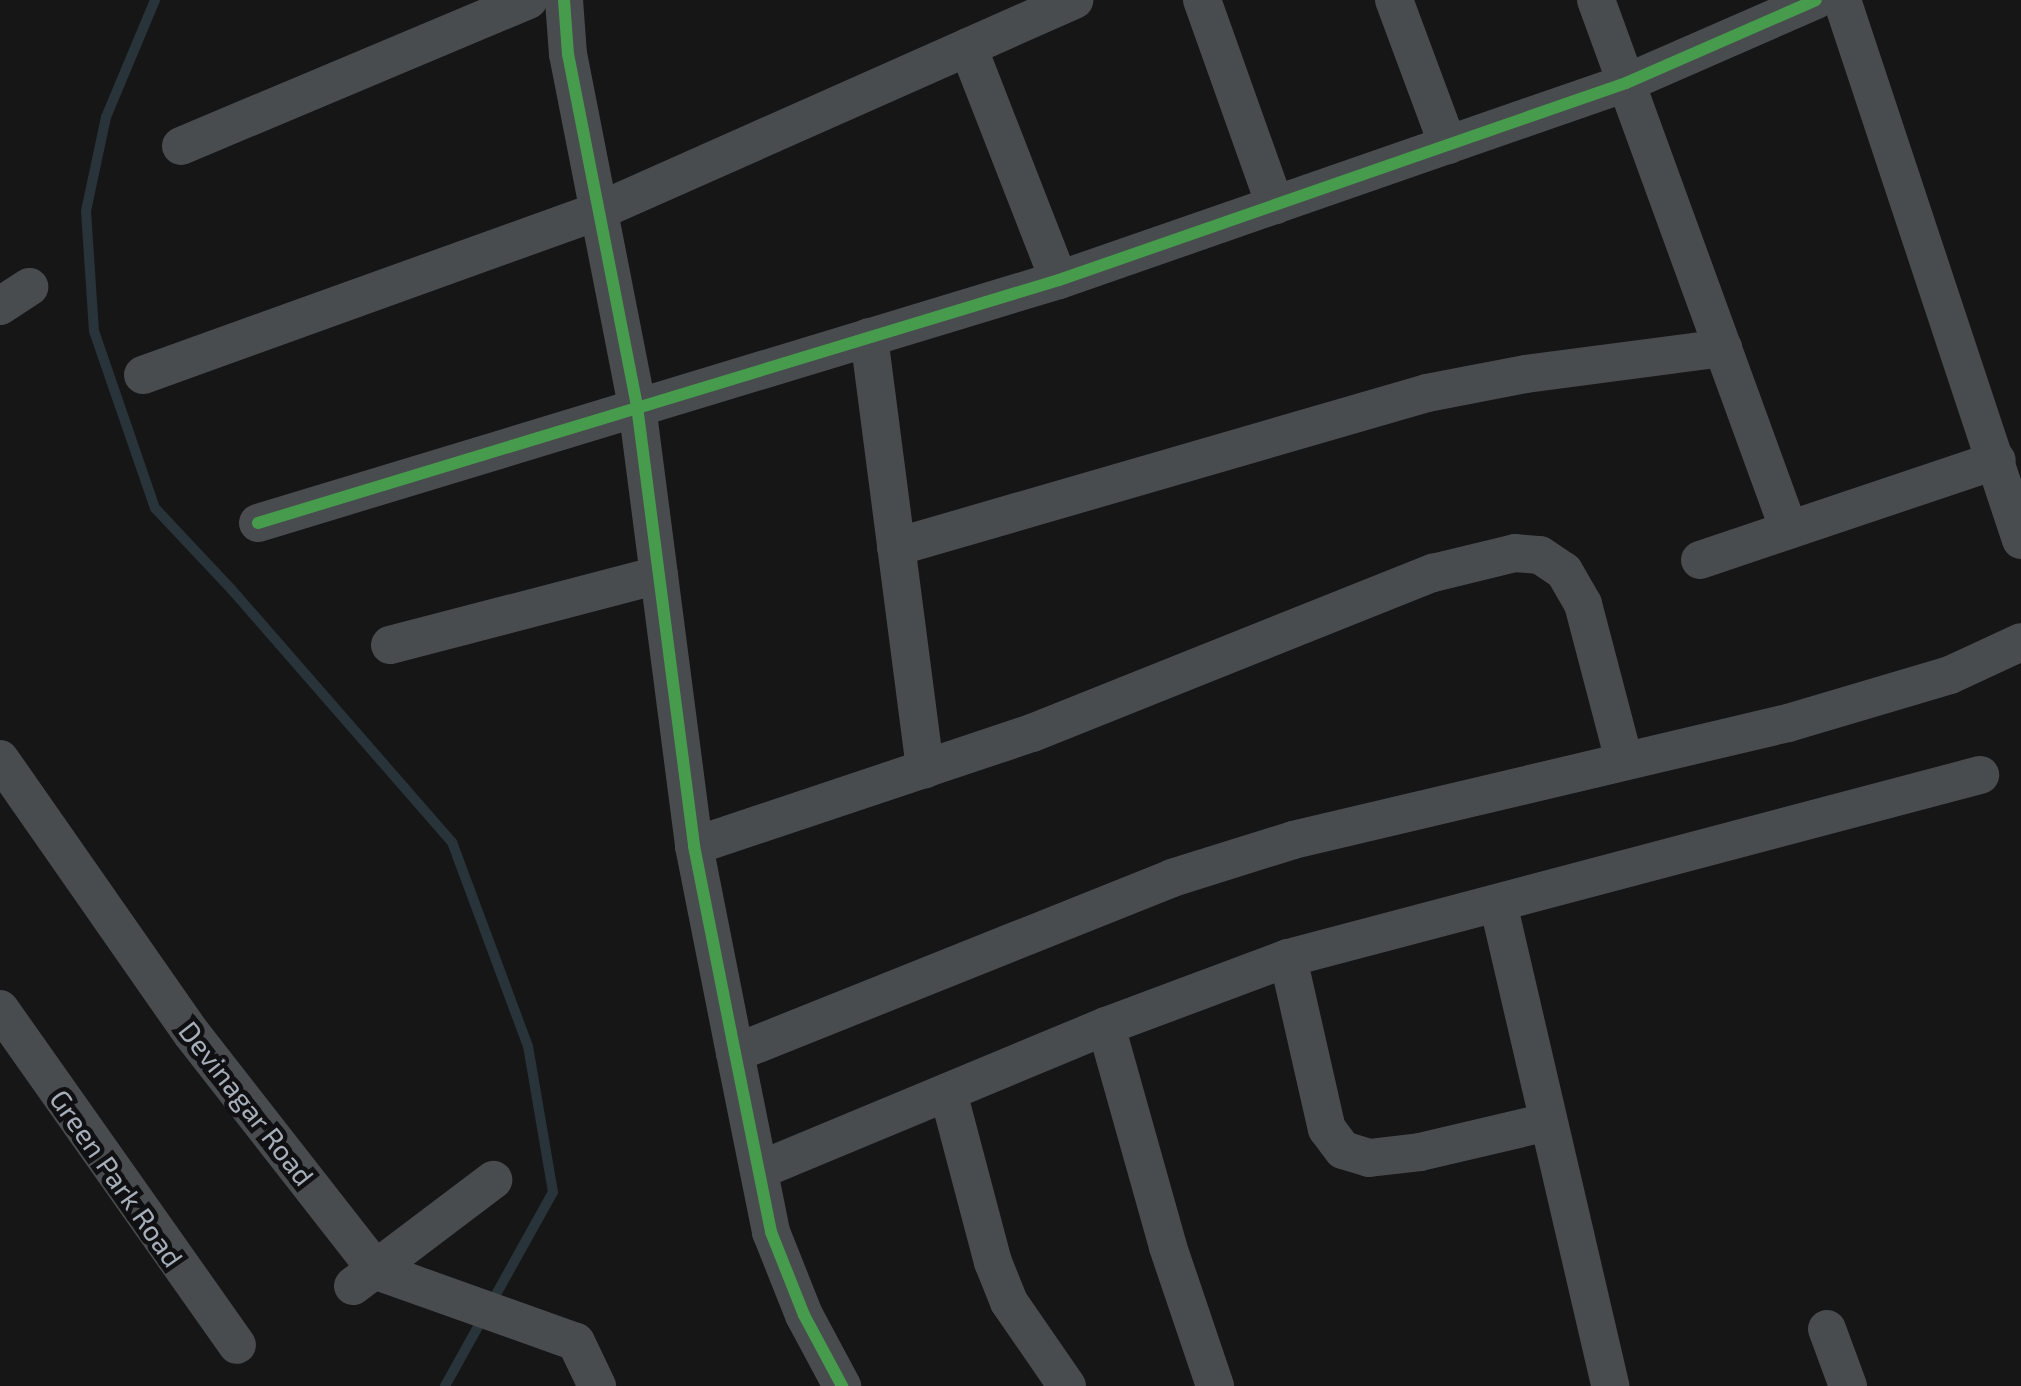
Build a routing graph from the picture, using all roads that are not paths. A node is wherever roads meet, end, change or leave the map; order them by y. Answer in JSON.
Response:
{"nodes":[{"id":1,"x":529,"y":0,"type":"edge"},
{"id":2,"x":564,"y":0,"type":"edge"},
{"id":3,"x":1074,"y":0,"type":"edge"},
{"id":4,"x":1202,"y":0,"type":"edge"},
{"id":5,"x":1394,"y":0,"type":"edge"},
{"id":6,"x":1596,"y":0,"type":"edge"},
{"id":7,"x":1816,"y":0,"type":"edge"},
{"id":8,"x":1842,"y":0,"type":"edge"},
{"id":9,"x":968,"y":46,"type":"junction"},
{"id":10,"x":1626,"y":83,"type":"junction"},
{"id":11,"x":1448,"y":145,"type":"junction"},
{"id":12,"x":182,"y":146,"type":"dead end"},
{"id":13,"x":1274,"y":205,"type":"junction"},
{"id":14,"x":601,"y":210,"type":"junction"},
{"id":15,"x":1059,"y":280,"type":"junction"},
{"id":16,"x":869,"y":337,"type":"junction"},
{"id":17,"x":1723,"y":348,"type":"junction"},
{"id":18,"x":143,"y":376,"type":"dead end"},
{"id":19,"x":637,"y":406,"type":"junction"},
{"id":20,"x":1996,"y":460,"type":"junction"},
{"id":21,"x":258,"y":523,"type":"dead end"},
{"id":22,"x":1789,"y":530,"type":"junction"},
{"id":23,"x":2021,"y":540,"type":"edge"},
{"id":24,"x":896,"y":546,"type":"junction"},
{"id":25,"x":1700,"y":560,"type":"dead end"},
{"id":26,"x":659,"y":574,"type":"junction"},
{"id":27,"x":2021,"y":642,"type":"edge"},
{"id":28,"x":390,"y":645,"type":"dead end"},
{"id":29,"x":0,"y":759,"type":"edge"},
{"id":30,"x":1624,"y":760,"type":"junction"},
{"id":31,"x":925,"y":769,"type":"junction"},
{"id":32,"x":1980,"y":775,"type":"dead end"},
{"id":33,"x":694,"y":846,"type":"junction"},
{"id":34,"x":1498,"y":903,"type":"junction"},
{"id":35,"x":1288,"y":958,"type":"junction"},
{"id":36,"x":0,"y":1009,"type":"edge"},
{"id":37,"x":1106,"y":1026,"type":"junction"},
{"id":38,"x":735,"y":1053,"type":"junction"},
{"id":39,"x":948,"y":1092,"type":"junction"},
{"id":40,"x":1548,"y":1122,"type":"junction"},
{"id":41,"x":760,"y":1170,"type":"junction"},
{"id":42,"x":493,"y":1180,"type":"dead end"},
{"id":43,"x":365,"y":1278,"type":"junction"},
{"id":44,"x":1826,"y":1329,"type":"dead end"},
{"id":45,"x":236,"y":1344,"type":"dead end"},
{"id":46,"x":597,"y":1386,"type":"edge"},
{"id":47,"x":842,"y":1386,"type":"edge"},
{"id":48,"x":1067,"y":1386,"type":"edge"},
{"id":49,"x":1215,"y":1386,"type":"edge"},
{"id":50,"x":1610,"y":1386,"type":"edge"},
{"id":51,"x":1848,"y":1386,"type":"edge"}],
"edges":[{"from":1,"to":12,"type":"street"},
{"from":2,"to":14,"type":"street"},
{"from":3,"to":9,"type":"street"},
{"from":4,"to":13,"type":"street"},
{"from":5,"to":11,"type":"street"},
{"from":6,"to":10,"type":"street"},
{"from":7,"to":10,"type":"street"},
{"from":8,"to":20,"type":"street"},
{"from":9,"to":14,"type":"street"},
{"from":9,"to":15,"type":"street"},
{"from":10,"to":11,"type":"street"},
{"from":10,"to":17,"type":"street"},
{"from":11,"to":13,"type":"street"},
{"from":13,"to":15,"type":"street"},
{"from":14,"to":18,"type":"street"},
{"from":14,"to":19,"type":"street"},
{"from":15,"to":16,"type":"street"},
{"from":16,"to":19,"type":"street"},
{"from":16,"to":24,"type":"street"},
{"from":17,"to":22,"type":"street"},
{"from":17,"to":24,"type":"street"},
{"from":19,"to":21,"type":"street"},
{"from":19,"to":26,"type":"street"},
{"from":20,"to":22,"type":"street"},
{"from":20,"to":23,"type":"street"},
{"from":22,"to":25,"type":"street"},
{"from":24,"to":31,"type":"street"},
{"from":26,"to":28,"type":"street"},
{"from":26,"to":33,"type":"street"},
{"from":27,"to":30,"type":"street"},
{"from":29,"to":43,"type":"street","name":"Devinagar Road"},
{"from":30,"to":31,"type":"street"},
{"from":30,"to":38,"type":"street"},
{"from":31,"to":33,"type":"street"},
{"from":32,"to":34,"type":"street"},
{"from":33,"to":38,"type":"street"},
{"from":34,"to":35,"type":"street"},
{"from":34,"to":40,"type":"street"},
{"from":35,"to":37,"type":"street"},
{"from":35,"to":40,"type":"street"},
{"from":36,"to":45,"type":"street","name":"Green Park Road"},
{"from":37,"to":39,"type":"street"},
{"from":37,"to":49,"type":"street"},
{"from":38,"to":41,"type":"street"},
{"from":39,"to":41,"type":"street"},
{"from":39,"to":48,"type":"street"},
{"from":40,"to":50,"type":"street"},
{"from":41,"to":47,"type":"street"},
{"from":42,"to":43,"type":"street"},
{"from":43,"to":46,"type":"street"},
{"from":44,"to":51,"type":"street"}]}
